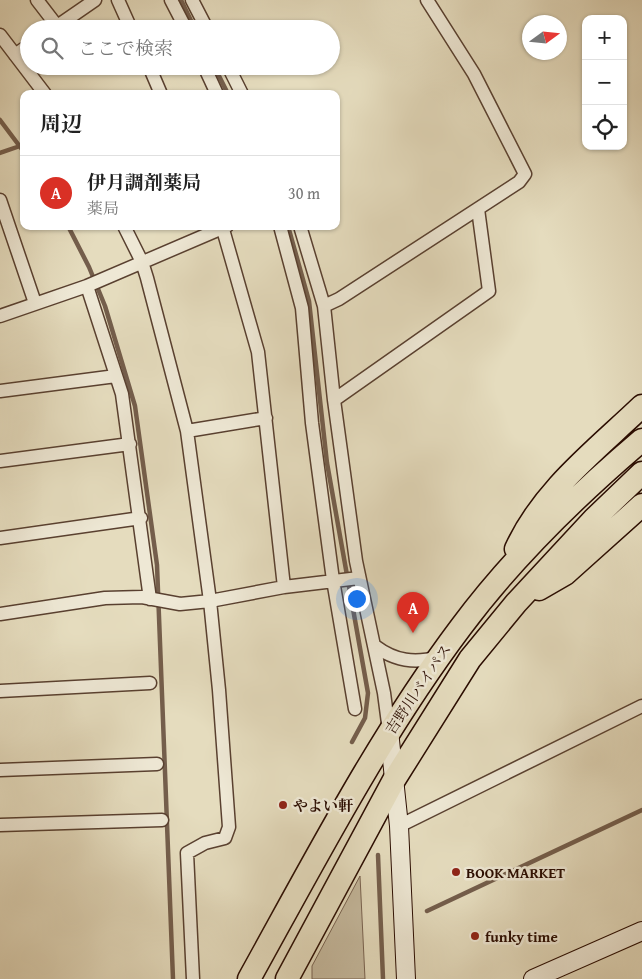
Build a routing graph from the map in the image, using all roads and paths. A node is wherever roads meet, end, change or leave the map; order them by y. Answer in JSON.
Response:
{"nodes":[{"id":1,"x":37,"y":0,"type":"edge"},
{"id":2,"x":95,"y":0,"type":"edge"},
{"id":3,"x":118,"y":0,"type":"edge"},
{"id":4,"x":171,"y":0,"type":"edge"},
{"id":5,"x":192,"y":0,"type":"edge"},
{"id":6,"x":427,"y":0,"type":"edge"},
{"id":7,"x":50,"y":20,"type":"edge"},
{"id":8,"x":66,"y":20,"type":"edge"},
{"id":9,"x":127,"y":20,"type":"edge"},
{"id":10,"x":181,"y":20,"type":"edge"},
{"id":11,"x":202,"y":20,"type":"edge"},
{"id":12,"x":0,"y":35,"type":"edge"},
{"id":13,"x":20,"y":51,"type":"edge"},
{"id":14,"x":15,"y":55,"type":"junction"},
{"id":15,"x":20,"y":62,"type":"edge"},
{"id":16,"x":30,"y":75,"type":"edge"},
{"id":17,"x":153,"y":75,"type":"edge"},
{"id":18,"x":208,"y":75,"type":"edge"},
{"id":19,"x":232,"y":75,"type":"edge"},
{"id":20,"x":42,"y":90,"type":"edge"},
{"id":21,"x":159,"y":90,"type":"edge"},
{"id":22,"x":215,"y":90,"type":"edge"},
{"id":23,"x":240,"y":90,"type":"edge"},
{"id":24,"x":0,"y":200,"type":"edge"},
{"id":25,"x":478,"y":209,"type":"junction"},
{"id":26,"x":126,"y":230,"type":"edge"},
{"id":27,"x":217,"y":230,"type":"edge"},
{"id":28,"x":225,"y":230,"type":"edge"},
{"id":29,"x":281,"y":230,"type":"edge"},
{"id":30,"x":301,"y":230,"type":"edge"},
{"id":31,"x":142,"y":262,"type":"junction"},
{"id":32,"x":93,"y":283,"type":"junction"},
{"id":33,"x":35,"y":304,"type":"junction"},
{"id":34,"x":324,"y":306,"type":"junction"},
{"id":35,"x":0,"y":316,"type":"edge"},
{"id":36,"x":116,"y":376,"type":"junction"},
{"id":37,"x":0,"y":391,"type":"edge"},
{"id":38,"x":334,"y":400,"type":"junction"},
{"id":39,"x":642,"y":406,"type":"edge"},
{"id":40,"x":266,"y":418,"type":"junction"},
{"id":41,"x":187,"y":431,"type":"junction"},
{"id":42,"x":130,"y":444,"type":"junction"},
{"id":43,"x":636,"y":445,"type":"edge"},
{"id":44,"x":0,"y":461,"type":"edge"},
{"id":45,"x":642,"y":473,"type":"edge"},
{"id":46,"x":642,"y":505,"type":"edge"},
{"id":47,"x":141,"y":518,"type":"junction"},
{"id":48,"x":0,"y":538,"type":"edge"},
{"id":49,"x":505,"y":572,"type":"junction"},
{"id":50,"x":346,"y":579,"type":"junction"},
{"id":51,"x":284,"y":587,"type":"junction"},
{"id":52,"x":156,"y":600,"type":"junction"},
{"id":53,"x":210,"y":601,"type":"junction"},
{"id":54,"x":516,"y":603,"type":"junction"},
{"id":55,"x":0,"y":614,"type":"edge"},
{"id":56,"x":375,"y":646,"type":"junction"},
{"id":57,"x":440,"y":657,"type":"junction"},
{"id":58,"x":150,"y":683,"type":"dead end"},
{"id":59,"x":0,"y":691,"type":"edge"},
{"id":60,"x":642,"y":706,"type":"edge"},
{"id":61,"x":355,"y":709,"type":"dead end"},
{"id":62,"x":389,"y":731,"type":"junction"},
{"id":63,"x":157,"y":764,"type":"dead end"},
{"id":64,"x":0,"y":770,"type":"edge"},
{"id":65,"x":394,"y":780,"type":"junction"},
{"id":66,"x":162,"y":820,"type":"dead end"},
{"id":67,"x":0,"y":825,"type":"edge"},
{"id":68,"x":399,"y":826,"type":"junction"},
{"id":69,"x":642,"y":931,"type":"edge"},
{"id":70,"x":193,"y":979,"type":"edge"},
{"id":71,"x":249,"y":979,"type":"edge"},
{"id":72,"x":288,"y":979,"type":"edge"},
{"id":73,"x":406,"y":979,"type":"edge"},
{"id":74,"x":533,"y":979,"type":"edge"}],
"edges":[{"from":1,"to":7,"type":"street"},
{"from":2,"to":8,"type":"street"},
{"from":3,"to":9,"type":"street"},
{"from":4,"to":10,"type":"street"},
{"from":5,"to":11,"type":"street"},
{"from":6,"to":25,"type":"street"},
{"from":12,"to":14,"type":"street"},
{"from":13,"to":14,"type":"street"},
{"from":14,"to":15,"type":"street"},
{"from":16,"to":20,"type":"street"},
{"from":17,"to":21,"type":"street"},
{"from":18,"to":22,"type":"street"},
{"from":19,"to":23,"type":"street"},
{"from":24,"to":33,"type":"street"},
{"from":25,"to":34,"type":"street"},
{"from":25,"to":38,"type":"street"},
{"from":26,"to":31,"type":"street"},
{"from":27,"to":31,"type":"street"},
{"from":28,"to":40,"type":"street"},
{"from":29,"to":50,"type":"street"},
{"from":30,"to":34,"type":"street"},
{"from":31,"to":32,"type":"street"},
{"from":31,"to":41,"type":"street"},
{"from":32,"to":33,"type":"street"},
{"from":32,"to":36,"type":"street"},
{"from":33,"to":35,"type":"street"},
{"from":34,"to":38,"type":"street"},
{"from":36,"to":37,"type":"street"},
{"from":36,"to":42,"type":"street"},
{"from":38,"to":50,"type":"street"},
{"from":39,"to":49,"type":"highway"},
{"from":40,"to":41,"type":"street"},
{"from":40,"to":51,"type":"street"},
{"from":41,"to":53,"type":"street"},
{"from":42,"to":44,"type":"street"},
{"from":42,"to":47,"type":"street"},
{"from":43,"to":49,"type":"highway","name":"吉野川バイパス"},
{"from":45,"to":54,"type":"highway","name":"吉野川バイパス"},
{"from":46,"to":54,"type":"highway"},
{"from":47,"to":48,"type":"street"},
{"from":47,"to":52,"type":"street"},
{"from":49,"to":57,"type":"highway","name":"吉野川バイパス"},
{"from":50,"to":51,"type":"street"},
{"from":50,"to":56,"type":"street"},
{"from":50,"to":61,"type":"street"},
{"from":51,"to":53,"type":"street"},
{"from":52,"to":53,"type":"street"},
{"from":52,"to":55,"type":"street"},
{"from":53,"to":70,"type":"street"},
{"from":54,"to":65,"type":"highway","name":"吉野川バイパス"},
{"from":56,"to":57,"type":"street"},
{"from":56,"to":62,"type":"street"},
{"from":57,"to":62,"type":"highway","name":"吉野川バイパス"},
{"from":58,"to":59,"type":"street"},
{"from":60,"to":68,"type":"street"},
{"from":62,"to":65,"type":"street"},
{"from":62,"to":71,"type":"highway","name":"吉野川バイパス"},
{"from":63,"to":64,"type":"street"},
{"from":65,"to":68,"type":"street"},
{"from":65,"to":72,"type":"highway","name":"吉野川バイパス"},
{"from":66,"to":67,"type":"street"},
{"from":68,"to":73,"type":"street"},
{"from":69,"to":74,"type":"street"}]}
